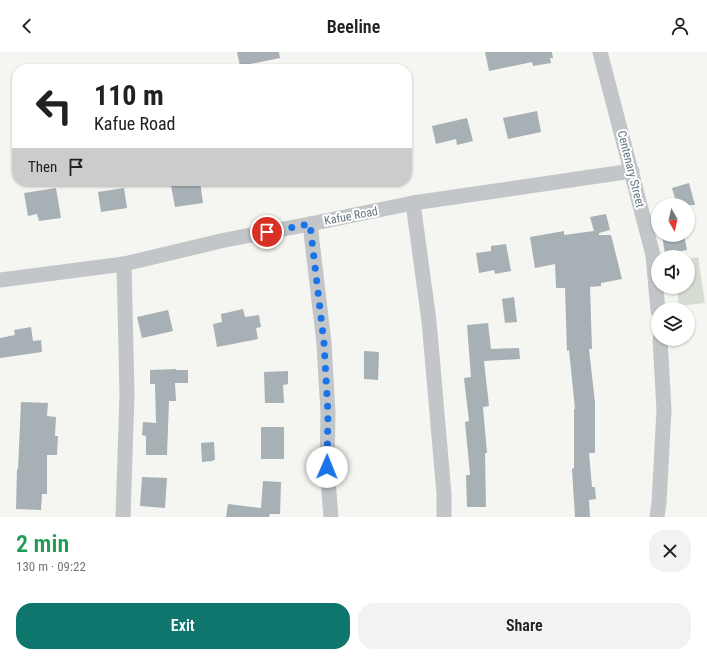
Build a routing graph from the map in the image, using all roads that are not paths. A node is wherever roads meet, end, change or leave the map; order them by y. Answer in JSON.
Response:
{"nodes":[{"id":1,"x":600,"y":52,"type":"edge"},
{"id":2,"x":632,"y":171,"type":"junction"},
{"id":3,"x":413,"y":203,"type":"junction"},
{"id":4,"x":310,"y":224,"type":"junction"},
{"id":5,"x":124,"y":264,"type":"junction"},
{"id":6,"x":0,"y":280,"type":"edge"},
{"id":7,"x":657,"y":302,"type":"edge"},
{"id":8,"x":660,"y":346,"type":"edge"},
{"id":9,"x":123,"y":517,"type":"edge"},
{"id":10,"x":331,"y":517,"type":"edge"},
{"id":11,"x":444,"y":517,"type":"edge"},
{"id":12,"x":657,"y":517,"type":"edge"}],
"edges":[{"from":1,"to":2,"type":"street","name":"Centenary Street"},
{"from":2,"to":3,"type":"street","name":"Kafue Road"},
{"from":2,"to":7,"type":"street","name":"Centenary Street"},
{"from":3,"to":4,"type":"street","name":"Kafue Road"},
{"from":3,"to":11,"type":"street"},
{"from":4,"to":5,"type":"street","name":"Kafue Road"},
{"from":4,"to":10,"type":"street"},
{"from":5,"to":6,"type":"street","name":"Kafue Road"},
{"from":5,"to":9,"type":"street"},
{"from":8,"to":12,"type":"street"}]}
